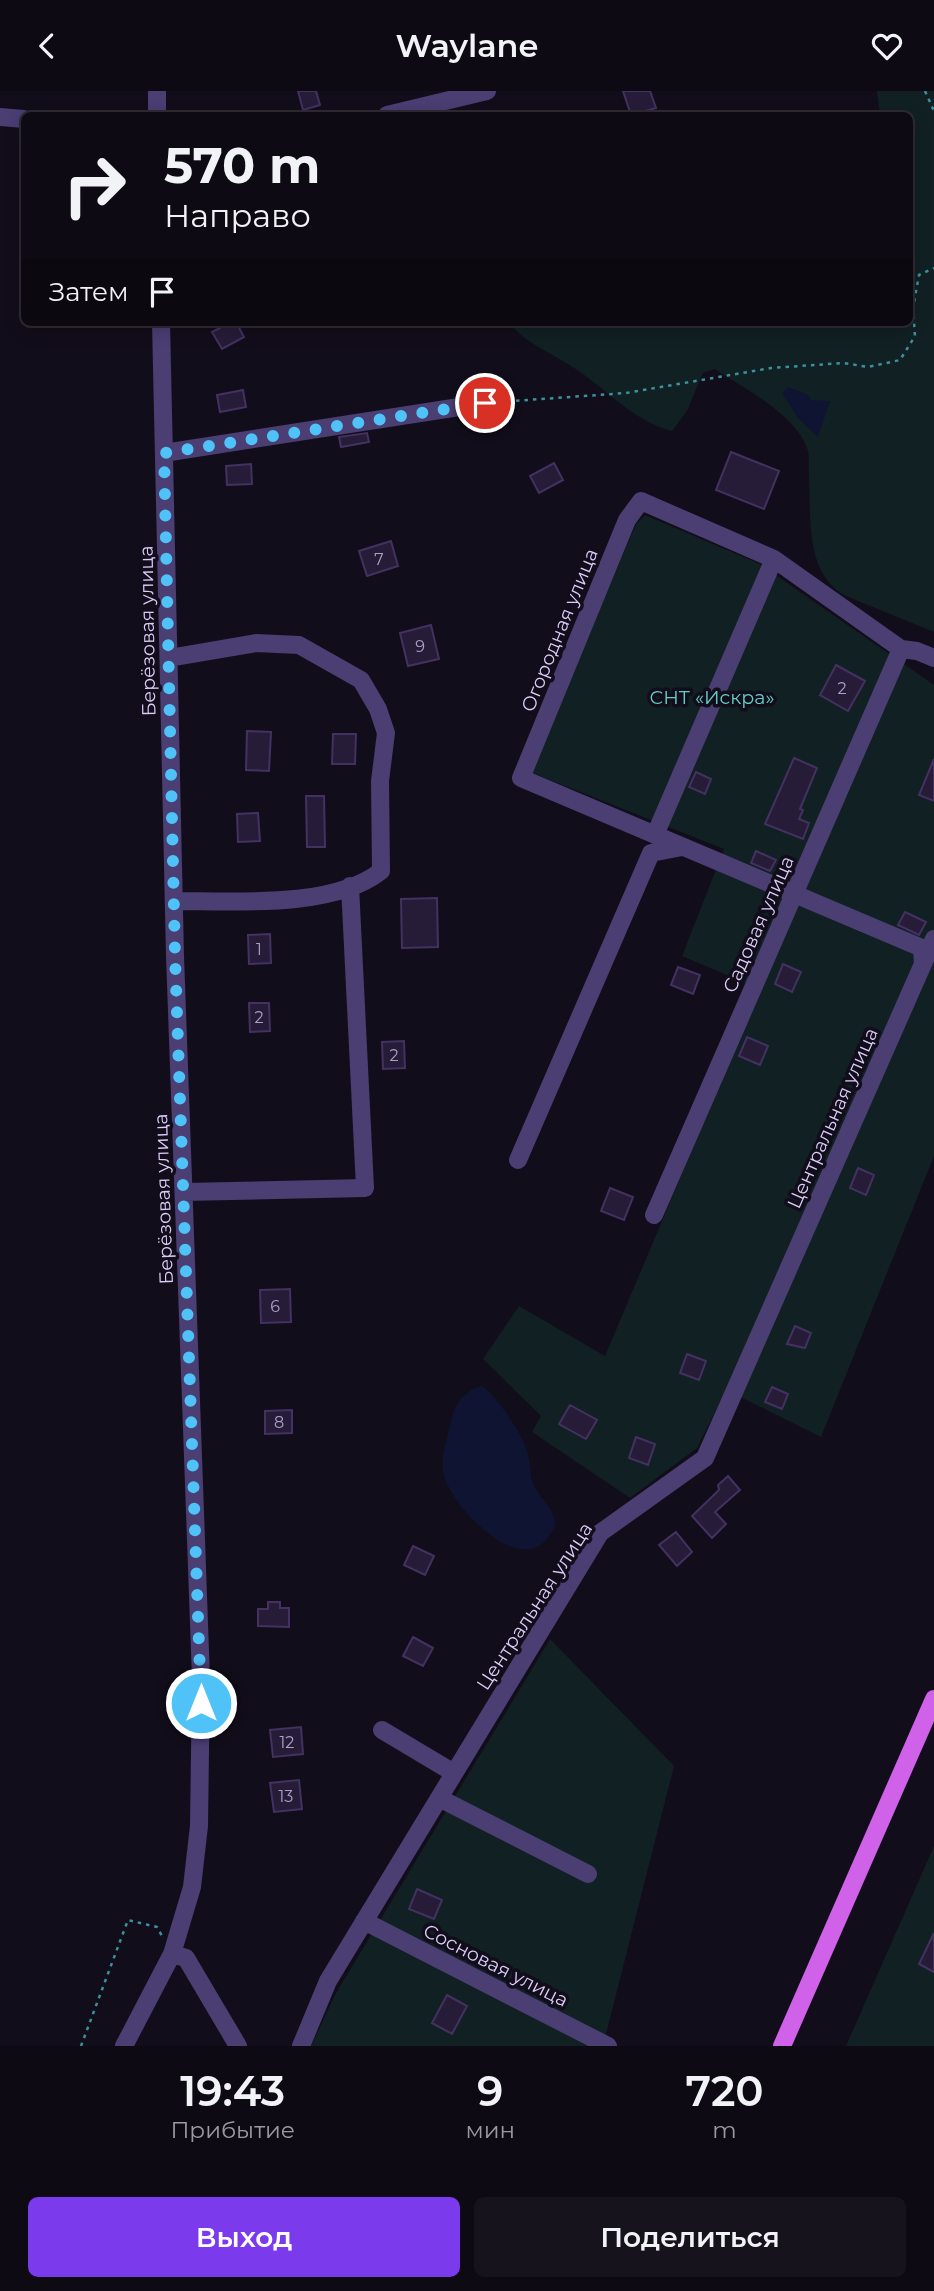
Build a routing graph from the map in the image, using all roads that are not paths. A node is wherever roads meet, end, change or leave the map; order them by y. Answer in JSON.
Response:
{"nodes":[{"id":1,"x":157,"y":91,"type":"edge"},
{"id":2,"x":487,"y":91,"type":"edge"},
{"id":3,"x":157,"y":112,"type":"edge"},
{"id":4,"x":400,"y":112,"type":"edge"},
{"id":5,"x":0,"y":117,"type":"edge"},
{"id":6,"x":21,"y":119,"type":"edge"},
{"id":7,"x":161,"y":326,"type":"edge"},
{"id":8,"x":485,"y":403,"type":"road end"},
{"id":9,"x":164,"y":453,"type":"junction"},
{"id":10,"x":774,"y":559,"type":"junction"},
{"id":11,"x":901,"y":649,"type":"junction"},
{"id":12,"x":169,"y":658,"type":"junction"},
{"id":13,"x":934,"y":658,"type":"edge"},
{"id":14,"x":655,"y":835,"type":"junction"},
{"id":15,"x":682,"y":846,"type":"junction"},
{"id":16,"x":350,"y":886,"type":"junction"},
{"id":17,"x":794,"y":894,"type":"junction"},
{"id":18,"x":174,"y":901,"type":"junction"},
{"id":19,"x":934,"y":939,"type":"edge"},
{"id":20,"x":923,"y":964,"type":"junction"},
{"id":21,"x":518,"y":1160,"type":"dead end"},
{"id":22,"x":184,"y":1192,"type":"junction"},
{"id":23,"x":654,"y":1215,"type":"dead end"},
{"id":24,"x":934,"y":1699,"type":"edge"},
{"id":25,"x":382,"y":1730,"type":"dead end"},
{"id":26,"x":454,"y":1773,"type":"junction"},
{"id":27,"x":439,"y":1798,"type":"junction"},
{"id":28,"x":588,"y":1874,"type":"dead end"},
{"id":29,"x":364,"y":1921,"type":"junction"},
{"id":30,"x":172,"y":1954,"type":"junction"},
{"id":31,"x":124,"y":2046,"type":"edge"},
{"id":32,"x":238,"y":2046,"type":"edge"},
{"id":33,"x":301,"y":2046,"type":"edge"},
{"id":34,"x":608,"y":2046,"type":"edge"},
{"id":35,"x":782,"y":2046,"type":"edge"}],
"edges":[{"from":1,"to":3,"type":"street"},
{"from":2,"to":4,"type":"street"},
{"from":5,"to":6,"type":"street"},
{"from":7,"to":9,"type":"street","name":"Берёзовая улица"},
{"from":8,"to":9,"type":"street"},
{"from":9,"to":12,"type":"street","name":"Берёзовая улица"},
{"from":10,"to":11,"type":"street"},
{"from":10,"to":14,"type":"street"},
{"from":10,"to":14,"type":"street","name":"Огородная улица"},
{"from":11,"to":13,"type":"street"},
{"from":11,"to":17,"type":"street","name":"Садовая улица"},
{"from":12,"to":16,"type":"street"},
{"from":12,"to":18,"type":"street","name":"Берёзовая улица"},
{"from":14,"to":15,"type":"street"},
{"from":15,"to":17,"type":"street"},
{"from":15,"to":21,"type":"street"},
{"from":16,"to":18,"type":"street"},
{"from":16,"to":22,"type":"street"},
{"from":17,"to":20,"type":"street"},
{"from":17,"to":23,"type":"street","name":"Садовая улица"},
{"from":18,"to":22,"type":"street","name":"Берёзовая улица"},
{"from":19,"to":20,"type":"street","name":"Центральная улица"},
{"from":20,"to":26,"type":"street","name":"Центральная улица"},
{"from":22,"to":30,"type":"street","name":"Берёзовая улица"},
{"from":24,"to":35,"type":"main road"},
{"from":25,"to":26,"type":"street"},
{"from":26,"to":27,"type":"street","name":"Центральная улица"},
{"from":27,"to":28,"type":"street"},
{"from":27,"to":29,"type":"street","name":"Центральная улица"},
{"from":29,"to":33,"type":"street","name":"Центральная улица"},
{"from":29,"to":34,"type":"street","name":"Сосновая улица"},
{"from":30,"to":31,"type":"street","name":"Берёзовая улица"},
{"from":30,"to":32,"type":"street"}]}
